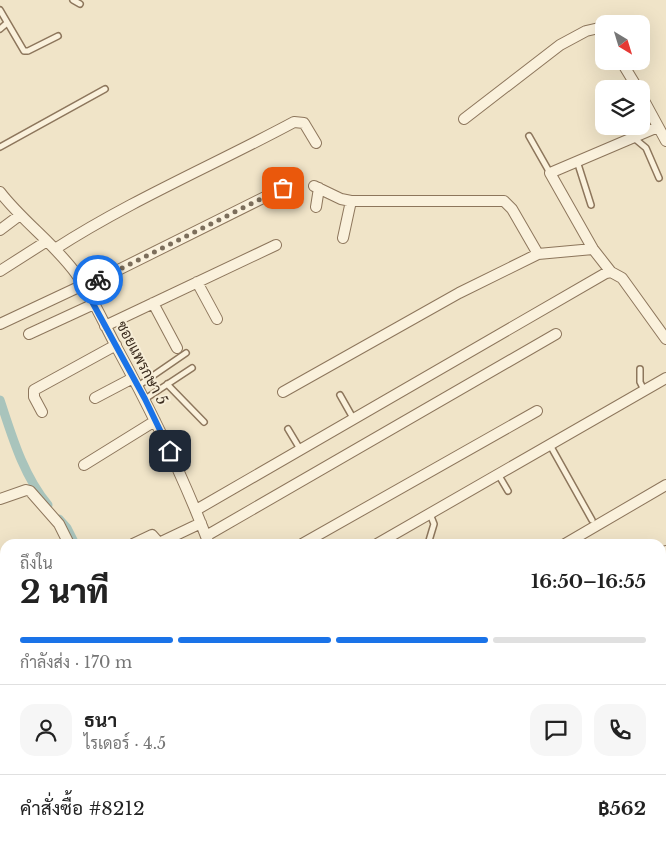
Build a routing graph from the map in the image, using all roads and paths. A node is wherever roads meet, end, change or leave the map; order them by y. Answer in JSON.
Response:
{"nodes":[{"id":1,"x":74,"y":0,"type":"edge"},
{"id":2,"x":80,"y":4,"type":"dead end"},
{"id":3,"x":0,"y":10,"type":"edge"},
{"id":4,"x":7,"y":24,"type":"junction"},
{"id":5,"x":0,"y":29,"type":"edge"},
{"id":6,"x":595,"y":29,"type":"edge"},
{"id":7,"x":58,"y":36,"type":"dead end"},
{"id":8,"x":105,"y":89,"type":"dead end"},
{"id":9,"x":650,"y":112,"type":"edge"},
{"id":10,"x":464,"y":119,"type":"dead end"},
{"id":11,"x":658,"y":127,"type":"junction"},
{"id":12,"x":529,"y":136,"type":"dead end"},
{"id":13,"x":634,"y":138,"type":"junction"},
{"id":14,"x":666,"y":141,"type":"edge"},
{"id":15,"x":316,"y":143,"type":"dead end"},
{"id":16,"x":0,"y":147,"type":"edge"},
{"id":17,"x":577,"y":161,"type":"junction"},
{"id":18,"x":550,"y":173,"type":"junction"},
{"id":19,"x":659,"y":178,"type":"dead end"},
{"id":20,"x":283,"y":188,"type":"dead end"},
{"id":21,"x":0,"y":192,"type":"edge"},
{"id":22,"x":351,"y":204,"type":"junction"},
{"id":23,"x":591,"y":205,"type":"dead end"},
{"id":24,"x":316,"y":207,"type":"dead end"},
{"id":25,"x":20,"y":215,"type":"junction"},
{"id":26,"x":0,"y":230,"type":"edge"},
{"id":27,"x":342,"y":238,"type":"dead end"},
{"id":28,"x":47,"y":241,"type":"junction"},
{"id":29,"x":276,"y":245,"type":"dead end"},
{"id":30,"x":54,"y":249,"type":"junction"},
{"id":31,"x":593,"y":249,"type":"junction"},
{"id":32,"x":538,"y":254,"type":"junction"},
{"id":33,"x":0,"y":270,"type":"edge"},
{"id":34,"x":611,"y":272,"type":"junction"},
{"id":35,"x":197,"y":282,"type":"junction"},
{"id":36,"x":84,"y":286,"type":"junction"},
{"id":37,"x":152,"y":303,"type":"junction"},
{"id":38,"x":94,"y":304,"type":"junction"},
{"id":39,"x":217,"y":319,"type":"dead end"},
{"id":40,"x":0,"y":324,"type":"edge"},
{"id":41,"x":105,"y":326,"type":"junction"},
{"id":42,"x":29,"y":334,"type":"dead end"},
{"id":43,"x":556,"y":334,"type":"dead end"},
{"id":44,"x":666,"y":338,"type":"edge"},
{"id":45,"x":116,"y":345,"type":"junction"},
{"id":46,"x":182,"y":350,"type":"joint"},
{"id":47,"x":192,"y":368,"type":"dead end"},
{"id":48,"x":640,"y":369,"type":"dead end"},
{"id":49,"x":666,"y":378,"type":"edge"},
{"id":50,"x":136,"y":382,"type":"junction"},
{"id":51,"x":168,"y":384,"type":"junction"},
{"id":52,"x":645,"y":391,"type":"junction"},
{"id":53,"x":283,"y":392,"type":"dead end"},
{"id":54,"x":340,"y":395,"type":"dead end"},
{"id":55,"x":95,"y":398,"type":"dead end"},
{"id":56,"x":145,"y":399,"type":"junction"},
{"id":57,"x":537,"y":411,"type":"dead end"},
{"id":58,"x":42,"y":412,"type":"dead end"},
{"id":59,"x":354,"y":419,"type":"junction"},
{"id":60,"x":155,"y":421,"type":"junction"},
{"id":61,"x":204,"y":422,"type":"dead end"},
{"id":62,"x":288,"y":429,"type":"dead end"},
{"id":63,"x":550,"y":444,"type":"junction"},
{"id":64,"x":301,"y":450,"type":"junction"},
{"id":65,"x":84,"y":465,"type":"dead end"},
{"id":66,"x":498,"y":474,"type":"junction"},
{"id":67,"x":666,"y":485,"type":"edge"},
{"id":68,"x":508,"y":491,"type":"dead end"},
{"id":69,"x":0,"y":498,"type":"edge"},
{"id":70,"x":196,"y":510,"type":"junction"},
{"id":71,"x":430,"y":513,"type":"junction"},
{"id":72,"x":592,"y":520,"type":"dead end"},
{"id":73,"x":201,"y":523,"type":"junction"},
{"id":74,"x":66,"y":539,"type":"edge"},
{"id":75,"x":144,"y":539,"type":"edge"},
{"id":76,"x":156,"y":539,"type":"edge"},
{"id":77,"x":168,"y":539,"type":"edge"},
{"id":78,"x":207,"y":539,"type":"edge"},
{"id":79,"x":209,"y":539,"type":"edge"},
{"id":80,"x":311,"y":539,"type":"edge"},
{"id":81,"x":386,"y":539,"type":"edge"},
{"id":82,"x":430,"y":539,"type":"edge"},
{"id":83,"x":574,"y":539,"type":"edge"}],
"edges":[{"from":1,"to":2,"type":"lane"},
{"from":3,"to":4,"type":"lane"},
{"from":4,"to":5,"type":"lane"},
{"from":4,"to":7,"type":"lane"},
{"from":6,"to":10,"type":"street"},
{"from":8,"to":16,"type":"lane"},
{"from":9,"to":11,"type":"street"},
{"from":11,"to":13,"type":"street"},
{"from":11,"to":14,"type":"street"},
{"from":12,"to":18,"type":"lane"},
{"from":13,"to":17,"type":"street"},
{"from":13,"to":19,"type":"lane"},
{"from":15,"to":30,"type":"street"},
{"from":17,"to":18,"type":"street"},
{"from":17,"to":23,"type":"lane"},
{"from":18,"to":31,"type":"street"},
{"from":20,"to":36,"type":"street"},
{"from":21,"to":25,"type":"street","name":"ซอยแพรกษา 5"},
{"from":22,"to":24,"type":"street"},
{"from":22,"to":27,"type":"street"},
{"from":22,"to":32,"type":"street"},
{"from":25,"to":26,"type":"street"},
{"from":25,"to":28,"type":"street","name":"ซอยแพรกษา 5"},
{"from":28,"to":30,"type":"street","name":"ซอยแพรกษา 5"},
{"from":28,"to":33,"type":"street"},
{"from":29,"to":35,"type":"street"},
{"from":30,"to":36,"type":"street","name":"ซอยแพรกษา 5"},
{"from":31,"to":32,"type":"street"},
{"from":31,"to":34,"type":"street"},
{"from":32,"to":53,"type":"street"},
{"from":34,"to":44,"type":"street"},
{"from":34,"to":59,"type":"street"},
{"from":35,"to":37,"type":"street"},
{"from":35,"to":39,"type":"street"},
{"from":36,"to":38,"type":"street","name":"ซอยแพรกษา 5"},
{"from":36,"to":40,"type":"street"},
{"from":37,"to":41,"type":"street"},
{"from":37,"to":46,"type":"street"},
{"from":38,"to":41,"type":"street","name":"ซอยแพรกษา 5"},
{"from":38,"to":42,"type":"street"},
{"from":41,"to":45,"type":"street","name":"ซอยแพรกษา 5"},
{"from":43,"to":79,"type":"street"},
{"from":45,"to":50,"type":"street","name":"ซอยแพรกษา 5"},
{"from":45,"to":58,"type":"street"},
{"from":46,"to":50,"type":"lane"},
{"from":47,"to":51,"type":"lane"},
{"from":48,"to":52,"type":"lane"},
{"from":49,"to":52,"type":"street"},
{"from":50,"to":55,"type":"street"},
{"from":50,"to":56,"type":"street","name":"ซอยแพรกษา 5"},
{"from":51,"to":56,"type":"lane"},
{"from":51,"to":61,"type":"lane"},
{"from":52,"to":63,"type":"street"},
{"from":54,"to":59,"type":"lane"},
{"from":56,"to":60,"type":"street","name":"ซอยแพรกษา 5"},
{"from":57,"to":80,"type":"street"},
{"from":59,"to":64,"type":"street"},
{"from":60,"to":65,"type":"street"},
{"from":60,"to":70,"type":"street","name":"ซอยแพรกษา 5"},
{"from":62,"to":64,"type":"lane"},
{"from":63,"to":66,"type":"street"},
{"from":63,"to":72,"type":"lane"},
{"from":64,"to":70,"type":"street"},
{"from":66,"to":68,"type":"lane"},
{"from":66,"to":71,"type":"street"},
{"from":67,"to":83,"type":"street"},
{"from":69,"to":74,"type":"street"},
{"from":70,"to":73,"type":"street","name":"ซอยแพรกษา 5"},
{"from":71,"to":81,"type":"street"},
{"from":71,"to":82,"type":"lane"},
{"from":73,"to":77,"type":"street"},
{"from":73,"to":78,"type":"street","name":"ซอยแพรกษา 5"},
{"from":75,"to":76,"type":"street"}]}
